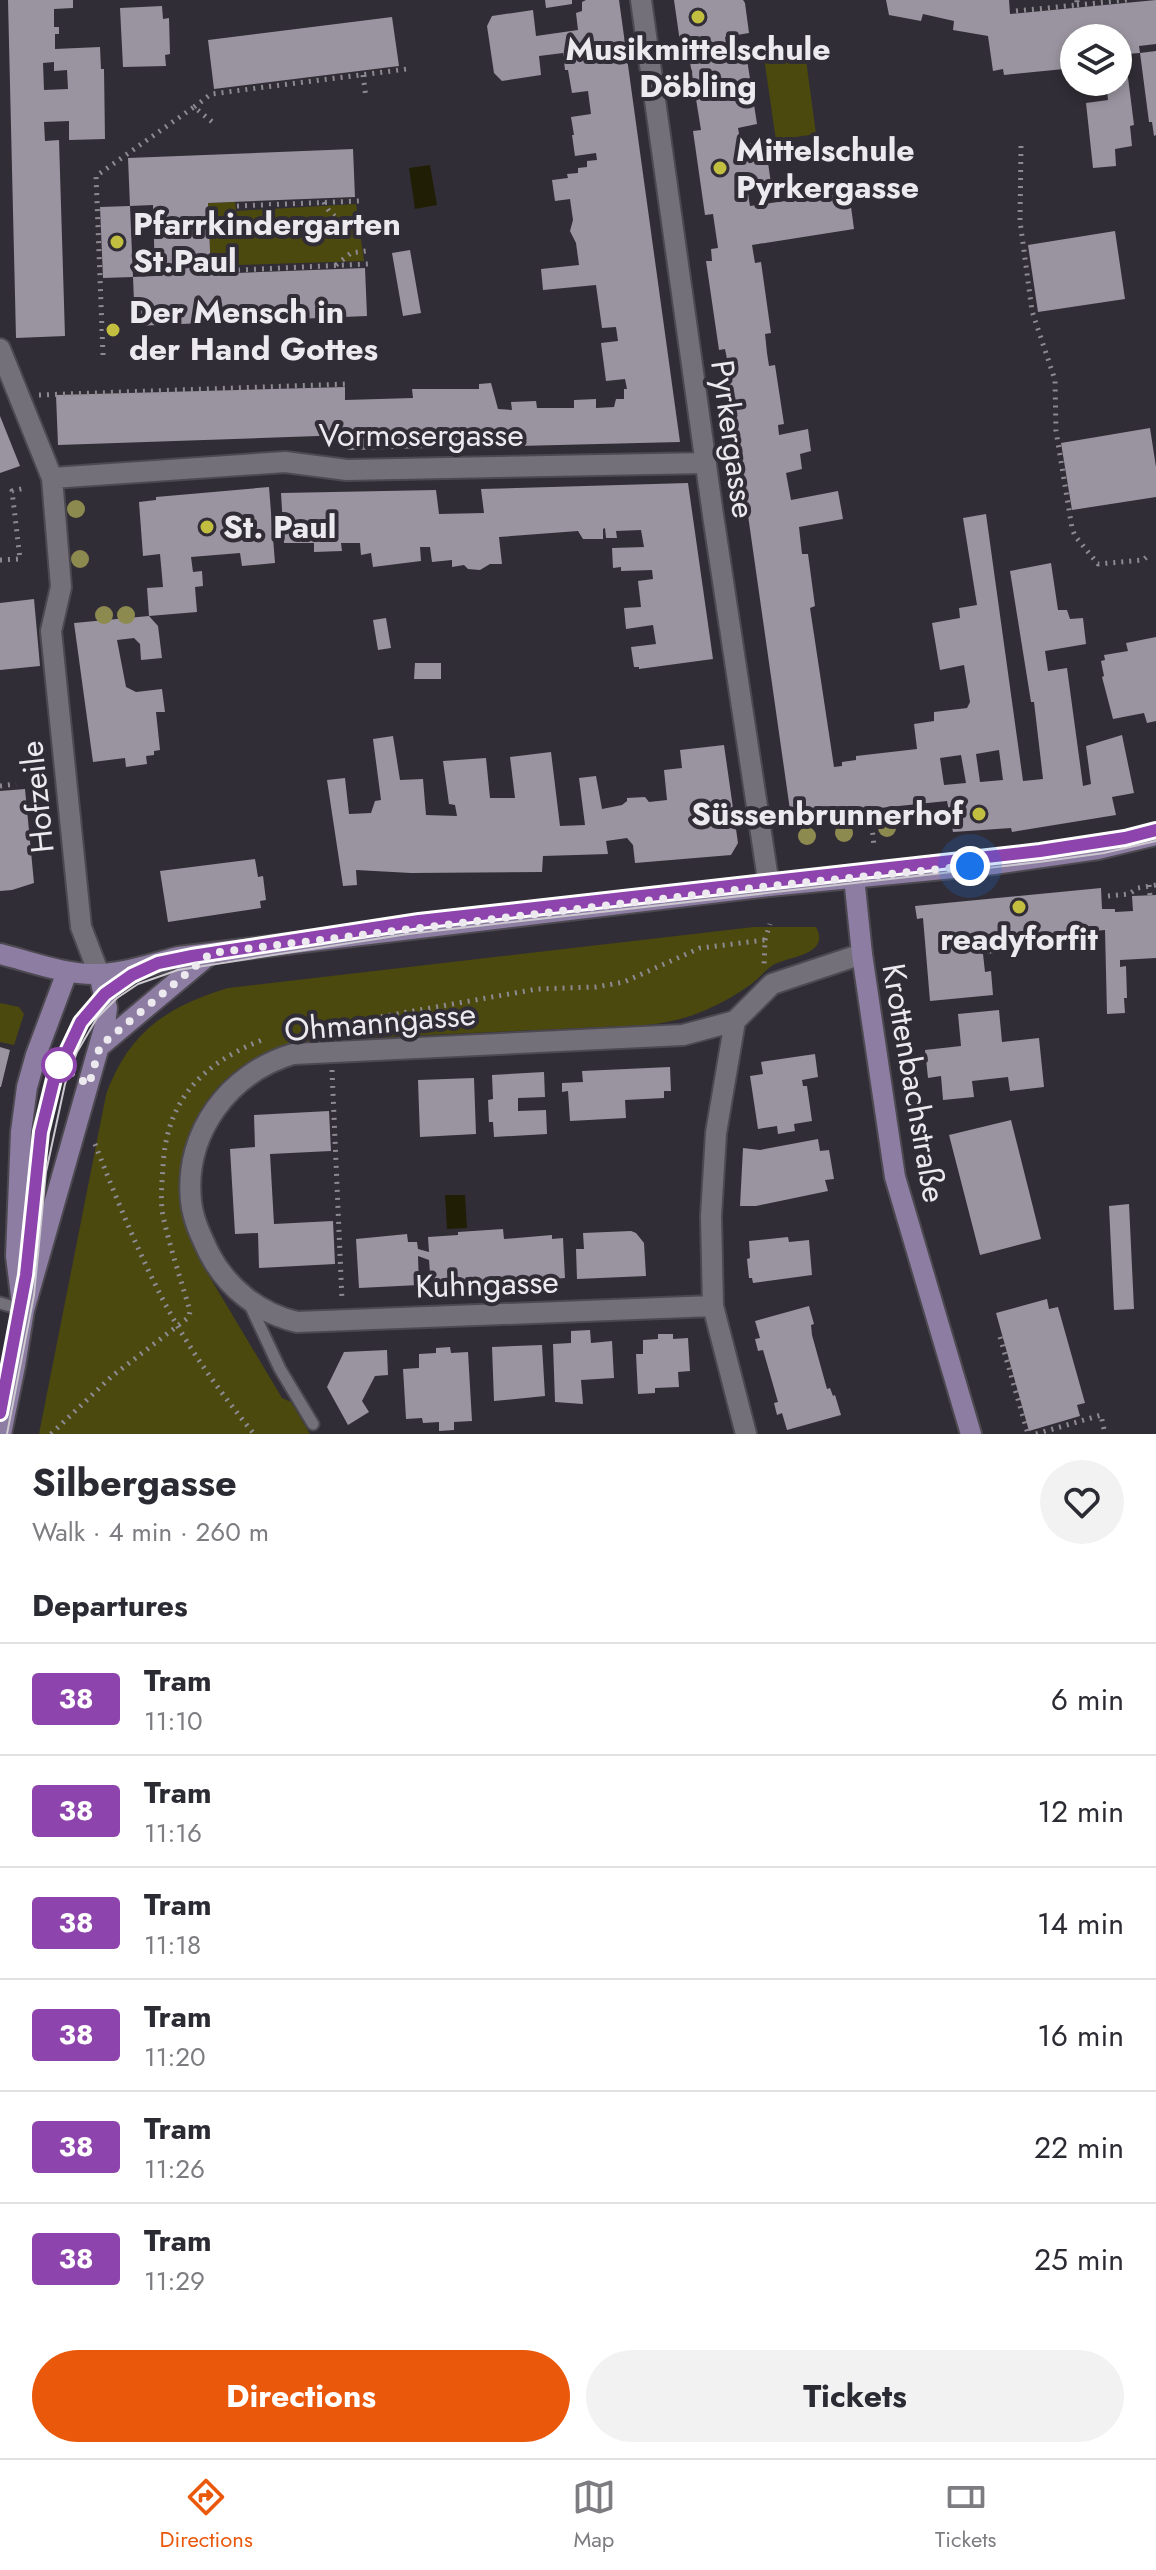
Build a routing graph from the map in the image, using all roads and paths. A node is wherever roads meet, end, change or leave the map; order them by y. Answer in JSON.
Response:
{"nodes":[{"id":1,"x":641,"y":0,"type":"edge"},
{"id":2,"x":1127,"y":0,"type":"edge"},
{"id":3,"x":1077,"y":3,"type":"edge"},
{"id":4,"x":1016,"y":11,"type":"dead end"},
{"id":5,"x":407,"y":69,"type":"dead end"},
{"id":6,"x":363,"y":75,"type":"junction"},
{"id":7,"x":366,"y":98,"type":"dead end"},
{"id":8,"x":194,"y":107,"type":"junction"},
{"id":9,"x":216,"y":125,"type":"dead end"},
{"id":10,"x":1021,"y":146,"type":"dead end"},
{"id":11,"x":359,"y":201,"type":"dead end"},
{"id":12,"x":324,"y":202,"type":"junction"},
{"id":13,"x":237,"y":206,"type":"dead end"},
{"id":14,"x":362,"y":223,"type":"dead end"},
{"id":15,"x":366,"y":251,"type":"dead end"},
{"id":16,"x":368,"y":264,"type":"dead end"},
{"id":17,"x":336,"y":266,"type":"junction"},
{"id":18,"x":238,"y":270,"type":"dead end"},
{"id":19,"x":0,"y":349,"type":"edge"},
{"id":20,"x":103,"y":355,"type":"dead end"},
{"id":21,"x":347,"y":384,"type":"dead end"},
{"id":22,"x":34,"y":395,"type":"dead end"},
{"id":23,"x":706,"y":463,"type":"junction"},
{"id":24,"x":52,"y":478,"type":"junction"},
{"id":25,"x":25,"y":488,"type":"dead end"},
{"id":26,"x":1150,"y":554,"type":"dead end"},
{"id":27,"x":0,"y":560,"type":"edge"},
{"id":28,"x":16,"y":784,"type":"dead end"},
{"id":29,"x":0,"y":786,"type":"edge"},
{"id":30,"x":870,"y":809,"type":"dead end"},
{"id":31,"x":1156,"y":835,"type":"edge"},
{"id":32,"x":874,"y":846,"type":"dead end"},
{"id":33,"x":854,"y":877,"type":"junction"},
{"id":34,"x":1152,"y":885,"type":"edge"},
{"id":35,"x":769,"y":886,"type":"junction"},
{"id":36,"x":1108,"y":896,"type":"dead end"},
{"id":37,"x":1150,"y":896,"type":"dead end"},
{"id":38,"x":770,"y":924,"type":"dead end"},
{"id":39,"x":765,"y":940,"type":"dead end"},
{"id":40,"x":211,"y":953,"type":"junction"},
{"id":41,"x":0,"y":954,"type":"edge"},
{"id":42,"x":862,"y":954,"type":"junction"},
{"id":43,"x":67,"y":972,"type":"junction"},
{"id":44,"x":99,"y":974,"type":"junction"},
{"id":45,"x":735,"y":1021,"type":"junction"},
{"id":46,"x":100,"y":1046,"type":"junction"},
{"id":47,"x":332,"y":1061,"type":"dead end"},
{"id":48,"x":93,"y":1139,"type":"dead end"},
{"id":49,"x":0,"y":1303,"type":"edge"},
{"id":50,"x":257,"y":1306,"type":"junction"},
{"id":51,"x":713,"y":1306,"type":"junction"},
{"id":52,"x":24,"y":1310,"type":"junction"},
{"id":53,"x":342,"y":1311,"type":"dead end"},
{"id":54,"x":178,"y":1326,"type":"junction"},
{"id":55,"x":1000,"y":1337,"type":"dead end"},
{"id":56,"x":313,"y":1424,"type":"dead end"},
{"id":57,"x":1,"y":1434,"type":"edge"},
{"id":58,"x":51,"y":1434,"type":"edge"},
{"id":59,"x":254,"y":1434,"type":"edge"},
{"id":60,"x":746,"y":1434,"type":"edge"},
{"id":61,"x":971,"y":1434,"type":"edge"},
{"id":62,"x":1028,"y":1434,"type":"edge"},
{"id":63,"x":1036,"y":1434,"type":"edge"},
{"id":64,"x":1105,"y":1434,"type":"edge"}],
"edges":[{"from":1,"to":23,"type":"street","name":"Pyrkergasse"},
{"from":2,"to":3,"type":"path"},
{"from":3,"to":4,"type":"path"},
{"from":5,"to":6,"type":"path"},
{"from":6,"to":7,"type":"path"},
{"from":6,"to":8,"type":"path"},
{"from":8,"to":9,"type":"path"},
{"from":8,"to":20,"type":"path"},
{"from":10,"to":26,"type":"path"},
{"from":11,"to":12,"type":"path"},
{"from":12,"to":13,"type":"path"},
{"from":12,"to":14,"type":"path"},
{"from":15,"to":17,"type":"path"},
{"from":16,"to":17,"type":"path"},
{"from":17,"to":18,"type":"path"},
{"from":19,"to":24,"type":"street","name":"Hofzeile"},
{"from":21,"to":22,"type":"path"},
{"from":23,"to":24,"type":"street","name":"Vormosergasse"},
{"from":23,"to":35,"type":"street","name":"Pyrkergasse"},
{"from":24,"to":44,"type":"street","name":"Hofzeile"},
{"from":25,"to":27,"type":"path"},
{"from":28,"to":29,"type":"path"},
{"from":30,"to":32,"type":"path"},
{"from":31,"to":33,"type":"main road"},
{"from":33,"to":35,"type":"main road"},
{"from":33,"to":42,"type":"main road","name":"Krottenbachstraße"},
{"from":34,"to":36,"type":"path"},
{"from":34,"to":37,"type":"path"},
{"from":35,"to":40,"type":"main road"},
{"from":38,"to":39,"type":"path"},
{"from":40,"to":44,"type":"main road"},
{"from":40,"to":46,"type":"main road"},
{"from":41,"to":43,"type":"main road"},
{"from":42,"to":45,"type":"street"},
{"from":42,"to":61,"type":"main road","name":"Krottenbachstraße"},
{"from":43,"to":44,"type":"main road"},
{"from":43,"to":52,"type":"main road"},
{"from":44,"to":46,"type":"main road"},
{"from":45,"to":50,"type":"street","name":"Ohmanngasse"},
{"from":45,"to":51,"type":"street"},
{"from":46,"to":52,"type":"main road"},
{"from":47,"to":53,"type":"path"},
{"from":48,"to":54,"type":"path"},
{"from":49,"to":52,"type":"lane"},
{"from":50,"to":51,"type":"street","name":"Kuhngasse"},
{"from":50,"to":56,"type":"lane","name":"Ohmanngasse"},
{"from":51,"to":60,"type":"street"},
{"from":52,"to":57,"type":"main road"},
{"from":54,"to":58,"type":"path"},
{"from":54,"to":59,"type":"path"},
{"from":55,"to":62,"type":"path"},
{"from":63,"to":64,"type":"path"}]}
